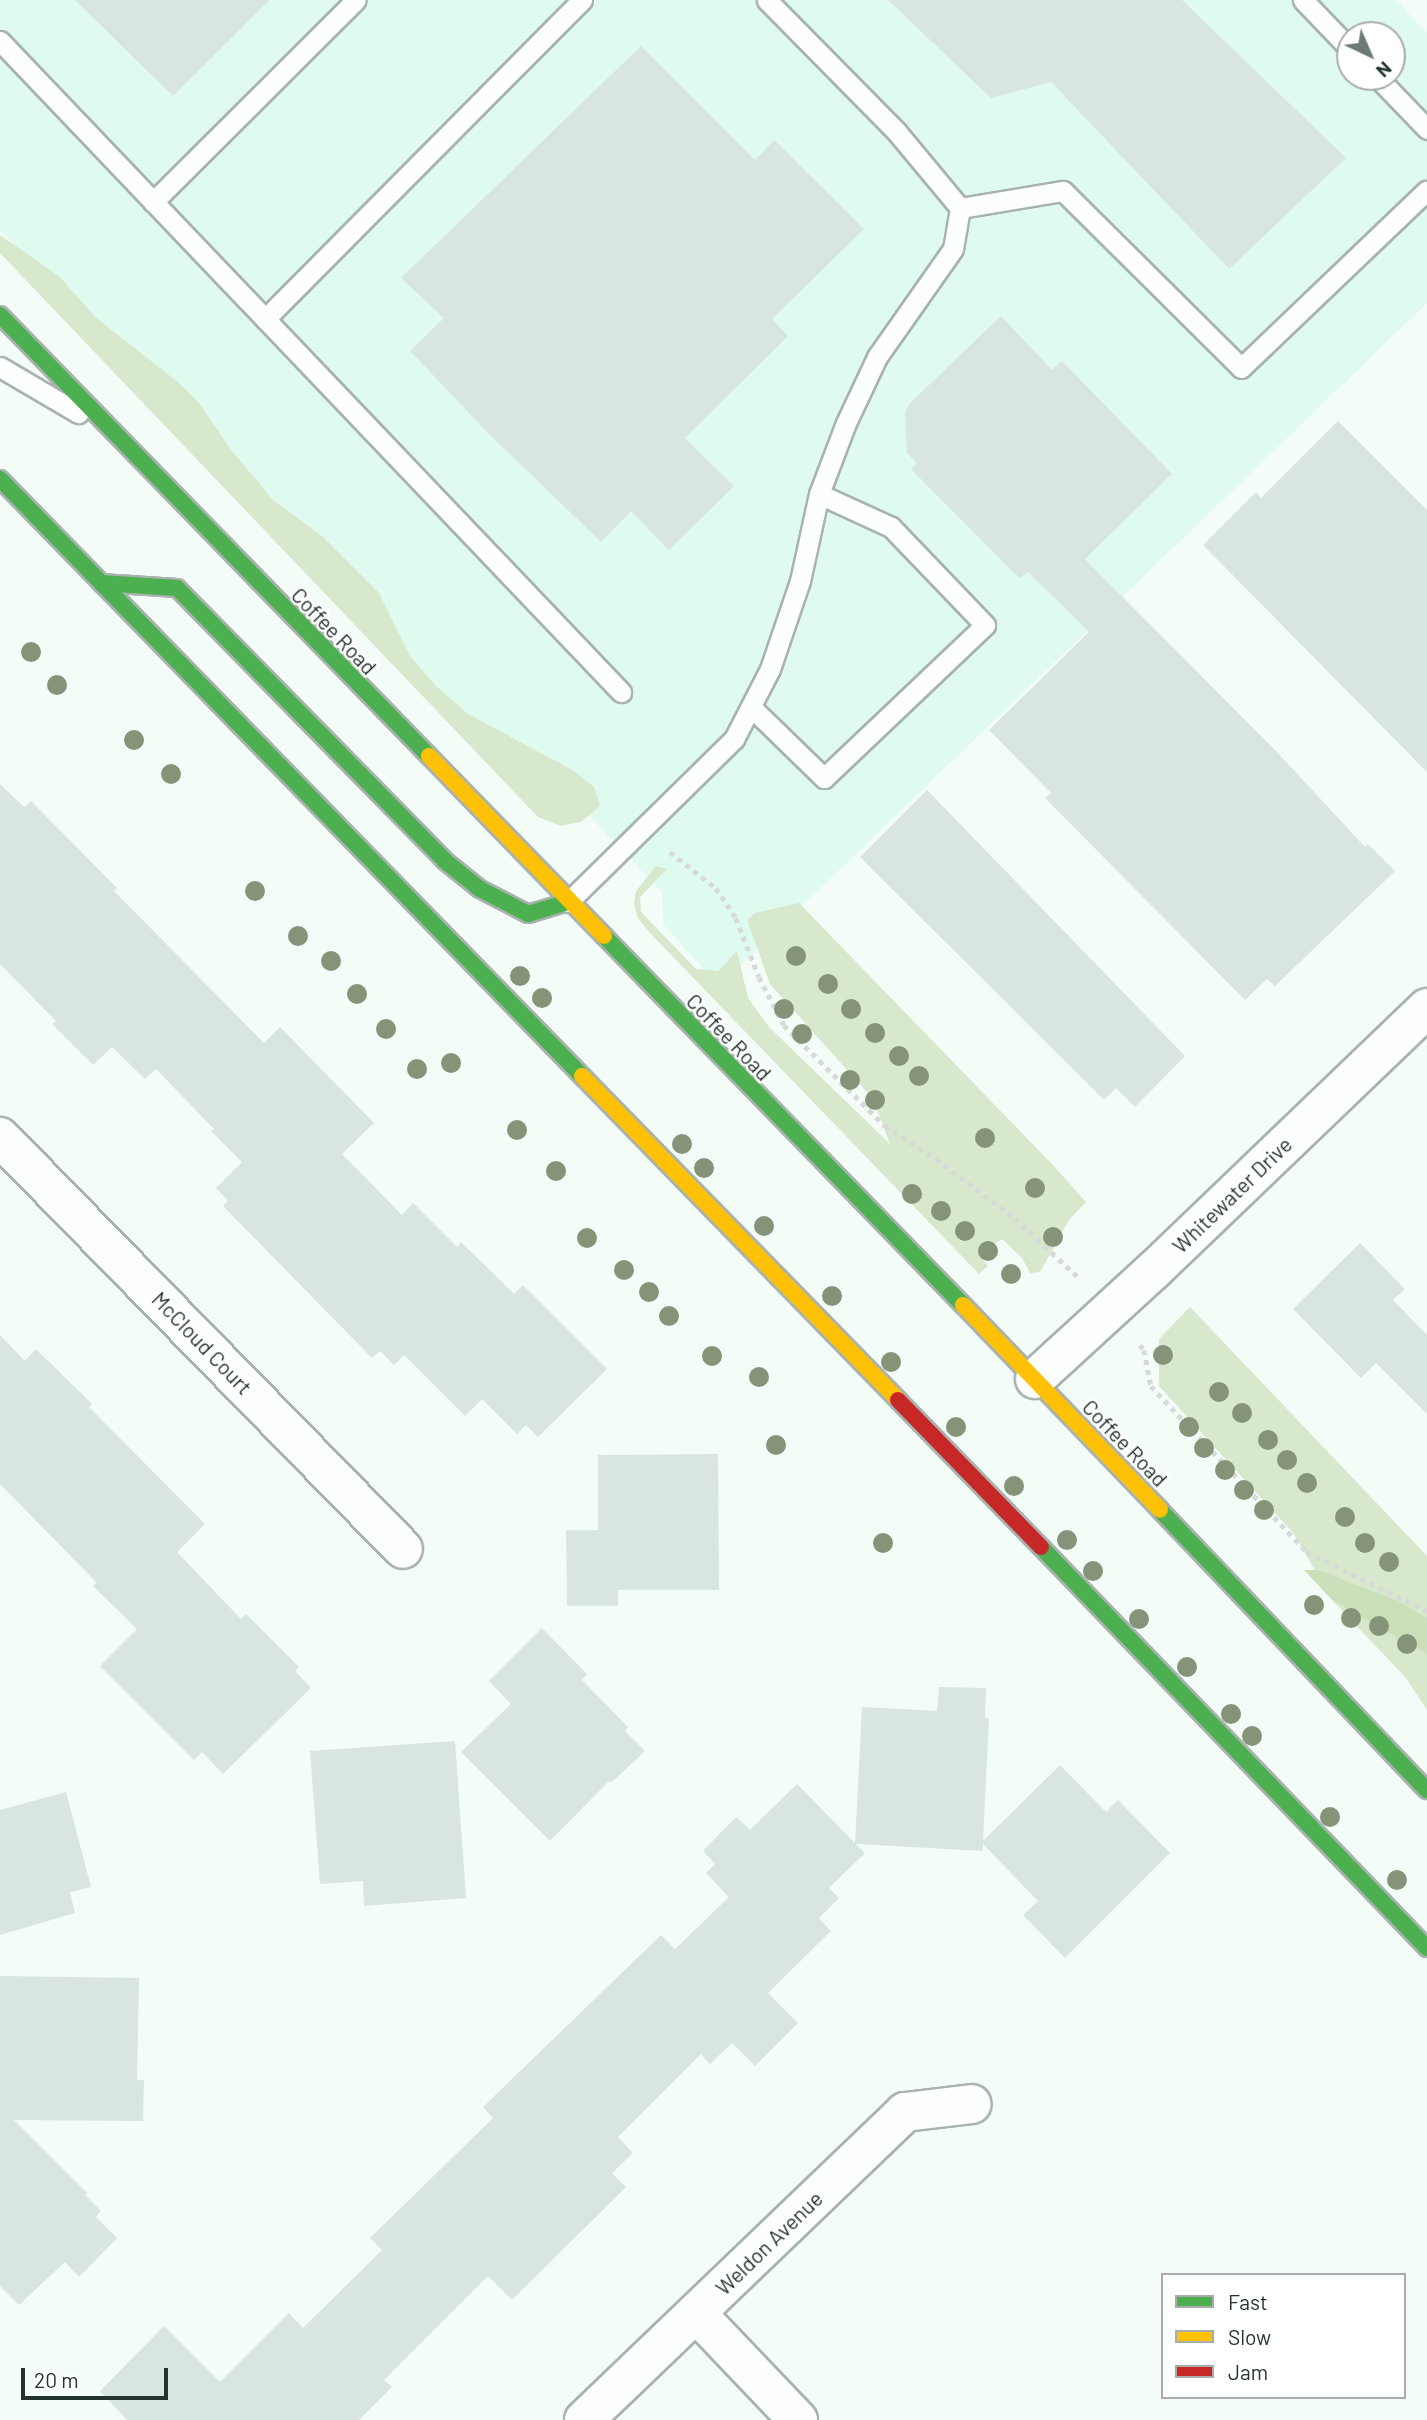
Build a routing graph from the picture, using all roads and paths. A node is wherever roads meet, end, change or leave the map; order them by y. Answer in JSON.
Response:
{"nodes":[{"id":1,"x":356,"y":0,"type":"edge"},
{"id":2,"x":582,"y":0,"type":"edge"},
{"id":3,"x":1303,"y":0,"type":"edge"},
{"id":4,"x":775,"y":3,"type":"edge"},
{"id":5,"x":1336,"y":34,"type":"edge"},
{"id":6,"x":0,"y":41,"type":"edge"},
{"id":7,"x":1390,"y":91,"type":"edge"},
{"id":8,"x":1427,"y":129,"type":"edge"},
{"id":9,"x":1427,"y":190,"type":"edge"},
{"id":10,"x":153,"y":202,"type":"junction"},
{"id":11,"x":960,"y":208,"type":"junction"},
{"id":12,"x":0,"y":314,"type":"edge"},
{"id":13,"x":265,"y":319,"type":"junction"},
{"id":14,"x":0,"y":367,"type":"edge"},
{"id":15,"x":112,"y":433,"type":"junction"},
{"id":16,"x":0,"y":479,"type":"edge"},
{"id":17,"x":819,"y":494,"type":"junction"},
{"id":18,"x":102,"y":583,"type":"junction"},
{"id":19,"x":621,"y":692,"type":"dead end"},
{"id":20,"x":751,"y":707,"type":"junction"},
{"id":21,"x":646,"y":827,"type":"junction"},
{"id":22,"x":568,"y":902,"type":"junction"},
{"id":23,"x":1427,"y":1008,"type":"edge"},
{"id":24,"x":0,"y":1137,"type":"edge"},
{"id":25,"x":1112,"y":1308,"type":"junction"},
{"id":26,"x":1035,"y":1379,"type":"junction"},
{"id":27,"x":403,"y":1549,"type":"dead end"},
{"id":28,"x":1427,"y":1611,"type":"edge"},
{"id":29,"x":1427,"y":1790,"type":"edge"},
{"id":30,"x":1427,"y":1948,"type":"edge"},
{"id":31,"x":972,"y":2104,"type":"dead end"},
{"id":32,"x":696,"y":2313,"type":"junction"},
{"id":33,"x":584,"y":2420,"type":"edge"},
{"id":34,"x":798,"y":2420,"type":"edge"}],
"edges":[{"from":1,"to":10,"type":"lane"},
{"from":2,"to":13,"type":"lane"},
{"from":3,"to":5,"type":"lane"},
{"from":4,"to":11,"type":"lane"},
{"from":6,"to":10,"type":"lane"},
{"from":7,"to":8,"type":"lane"},
{"from":9,"to":11,"type":"lane"},
{"from":10,"to":13,"type":"lane"},
{"from":11,"to":17,"type":"lane"},
{"from":12,"to":15,"type":"main road","name":"Coffee Road"},
{"from":13,"to":19,"type":"lane"},
{"from":14,"to":15,"type":"lane"},
{"from":15,"to":22,"type":"main road","name":"Coffee Road"},
{"from":16,"to":18,"type":"main road"},
{"from":17,"to":20,"type":"lane"},
{"from":17,"to":20,"type":"lane"},
{"from":18,"to":22,"type":"main road"},
{"from":18,"to":30,"type":"main road"},
{"from":20,"to":21,"type":"lane"},
{"from":21,"to":22,"type":"lane"},
{"from":21,"to":25,"type":"path"},
{"from":22,"to":26,"type":"main road","name":"Coffee Road"},
{"from":23,"to":25,"type":"street","name":"Whitewater Drive"},
{"from":24,"to":27,"type":"street","name":"McCloud Court"},
{"from":25,"to":26,"type":"street","name":"Whitewater Drive"},
{"from":25,"to":28,"type":"path"},
{"from":26,"to":29,"type":"main road","name":"Coffee Road"},
{"from":31,"to":32,"type":"street","name":"Weldon Avenue"},
{"from":32,"to":33,"type":"street","name":"Weldon Avenue"},
{"from":32,"to":34,"type":"street"}]}
